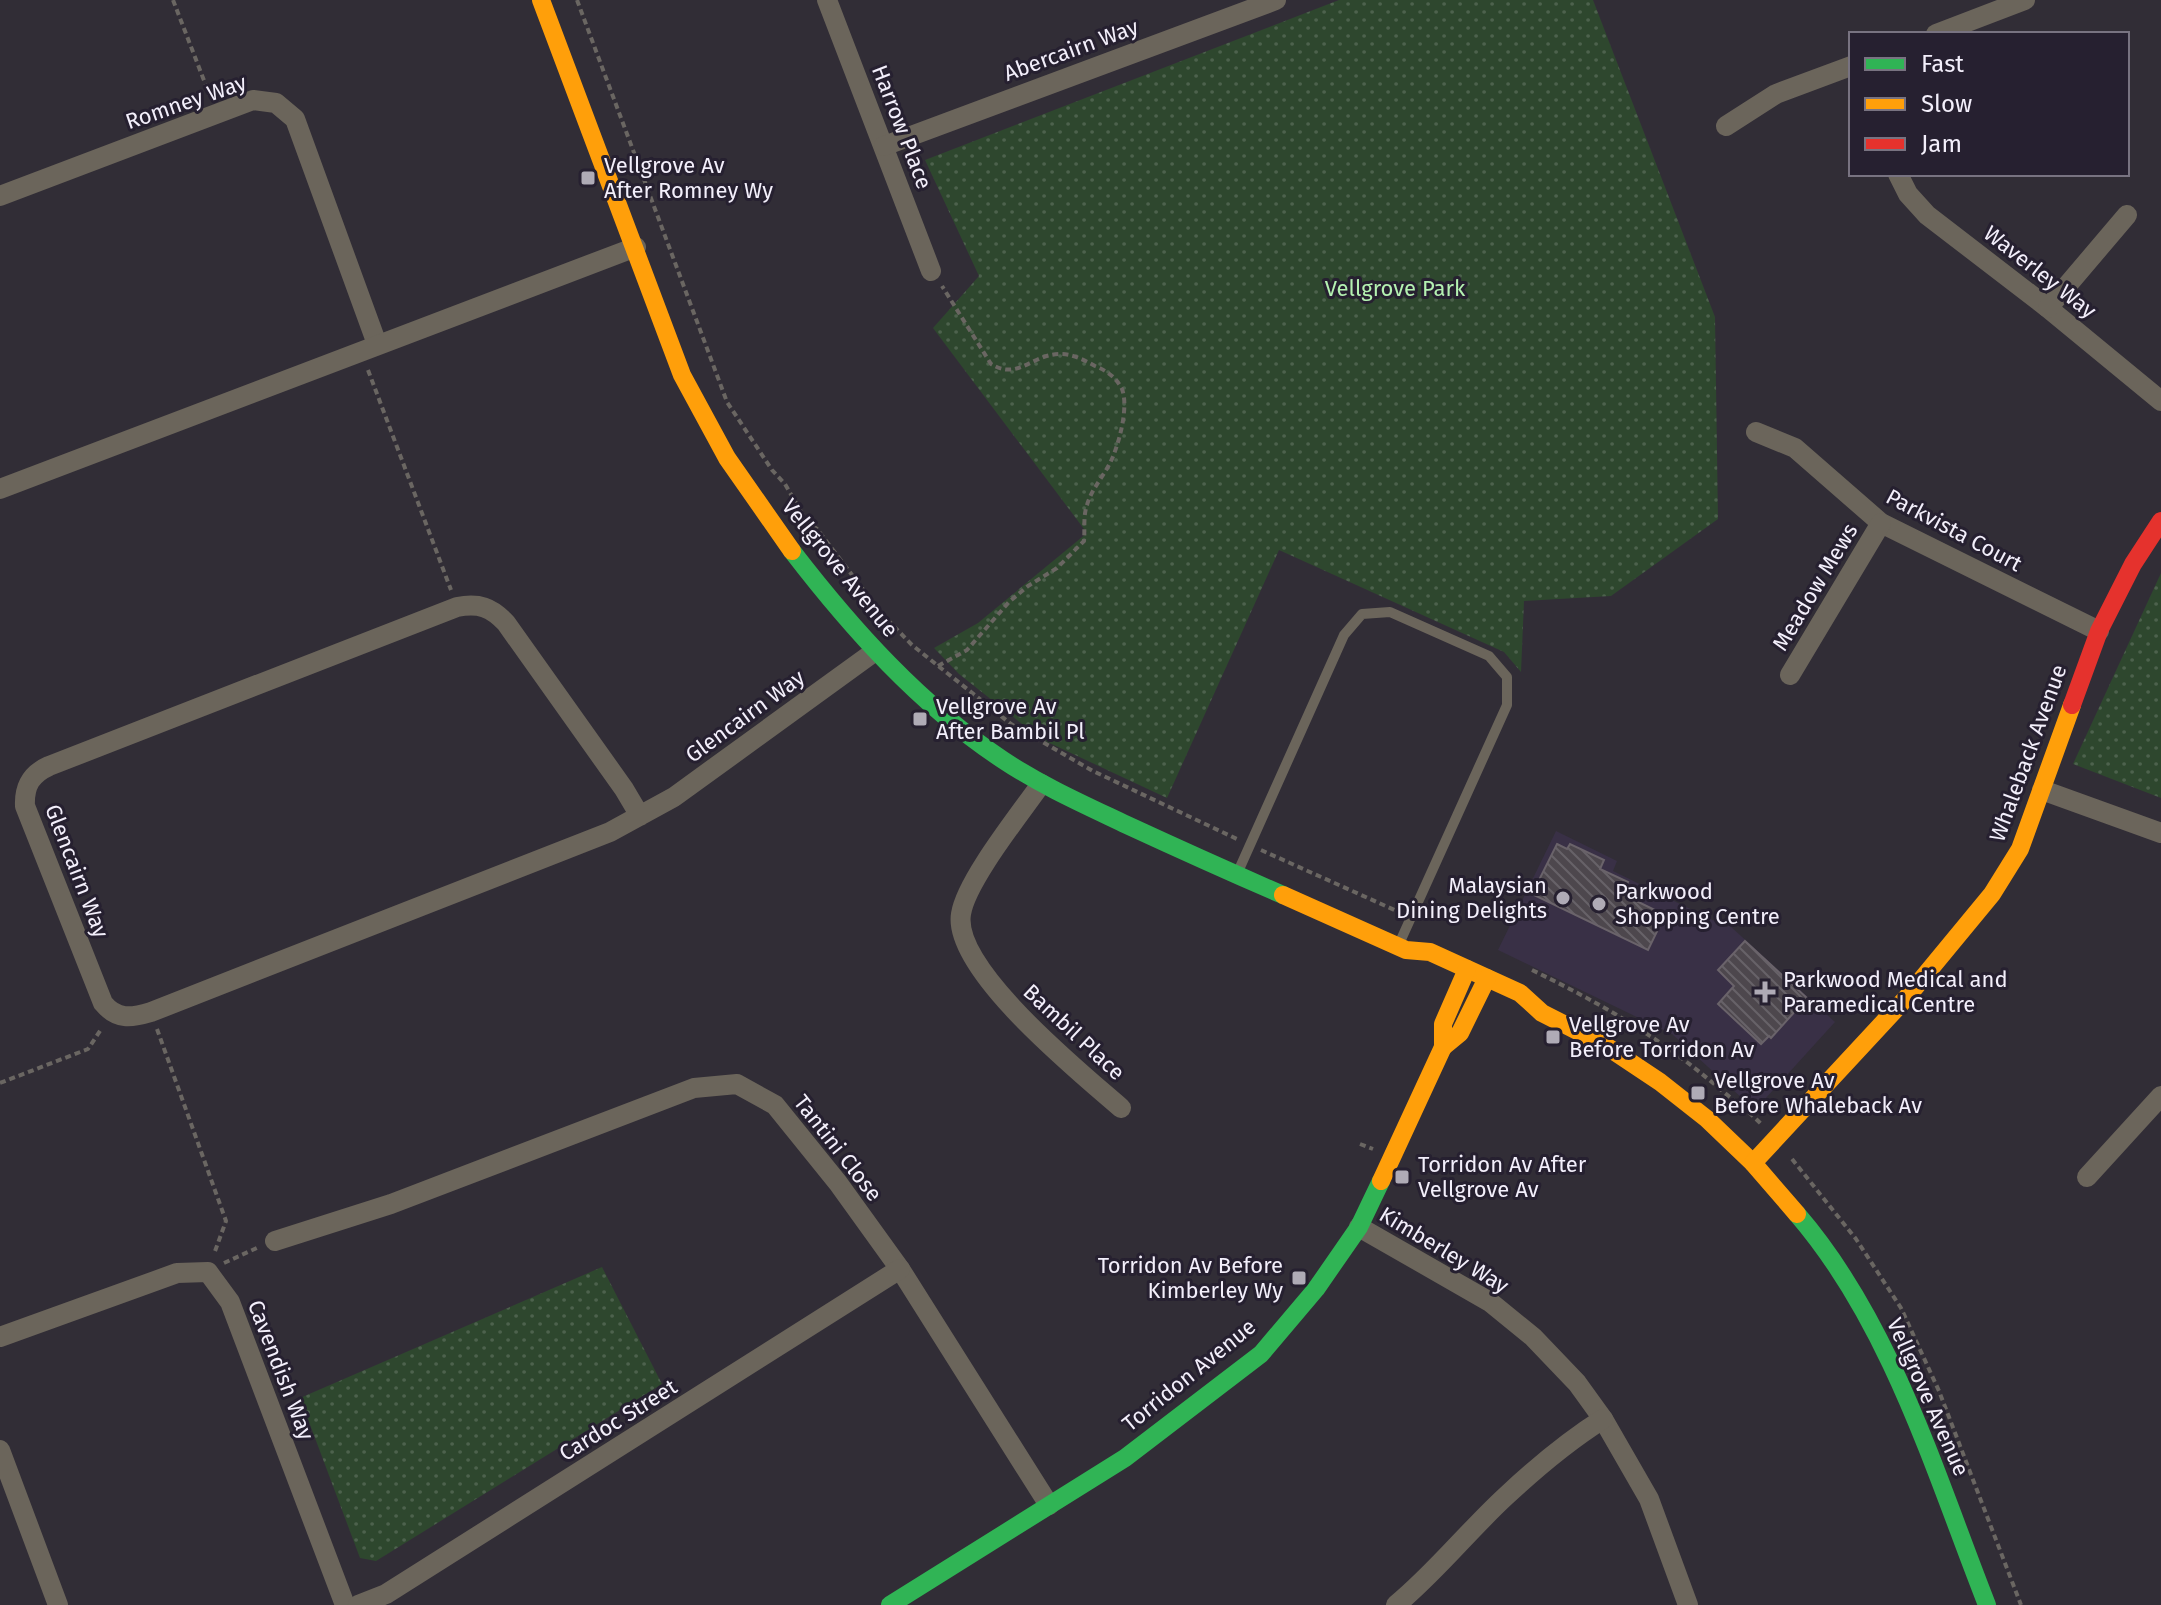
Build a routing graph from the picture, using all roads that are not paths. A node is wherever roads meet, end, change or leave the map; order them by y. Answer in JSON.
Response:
{"nodes":[{"id":1,"x":541,"y":0,"type":"edge"},
{"id":2,"x":827,"y":0,"type":"edge"},
{"id":3,"x":1276,"y":0,"type":"edge"},
{"id":4,"x":2025,"y":0,"type":"edge"},
{"id":5,"x":1941,"y":32,"type":"edge"},
{"id":6,"x":1849,"y":67,"type":"edge"},
{"id":7,"x":1726,"y":126,"type":"dead end"},
{"id":8,"x":884,"y":146,"type":"junction"},
{"id":9,"x":1899,"y":176,"type":"edge"},
{"id":10,"x":0,"y":196,"type":"edge"},
{"id":11,"x":2127,"y":215,"type":"dead end"},
{"id":12,"x":636,"y":247,"type":"junction"},
{"id":13,"x":931,"y":271,"type":"road end"},
{"id":14,"x":2048,"y":308,"type":"junction"},
{"id":15,"x":369,"y":347,"type":"junction"},
{"id":16,"x":2161,"y":401,"type":"edge"},
{"id":17,"x":1756,"y":432,"type":"dead end"},
{"id":18,"x":0,"y":489,"type":"edge"},
{"id":19,"x":2161,"y":522,"type":"edge"},
{"id":20,"x":1881,"y":523,"type":"junction"},
{"id":21,"x":2099,"y":631,"type":"junction"},
{"id":22,"x":874,"y":652,"type":"junction"},
{"id":23,"x":1790,"y":675,"type":"dead end"},
{"id":24,"x":1041,"y":784,"type":"junction"},
{"id":25,"x":2042,"y":790,"type":"junction"},
{"id":26,"x":640,"y":816,"type":"junction"},
{"id":27,"x":2161,"y":833,"type":"edge"},
{"id":28,"x":1236,"y":876,"type":"junction"},
{"id":29,"x":1402,"y":948,"type":"junction"},
{"id":30,"x":1464,"y":977,"type":"junction"},
{"id":31,"x":1483,"y":986,"type":"junction"},
{"id":32,"x":1443,"y":1047,"type":"junction"},
{"id":33,"x":2161,"y":1096,"type":"edge"},
{"id":34,"x":1121,"y":1108,"type":"dead end"},
{"id":35,"x":1753,"y":1163,"type":"junction"},
{"id":36,"x":2087,"y":1177,"type":"dead end"},
{"id":37,"x":1359,"y":1227,"type":"junction"},
{"id":38,"x":275,"y":1241,"type":"road end"},
{"id":39,"x":900,"y":1269,"type":"junction"},
{"id":40,"x":0,"y":1337,"type":"edge"},
{"id":41,"x":1603,"y":1419,"type":"junction"},
{"id":42,"x":0,"y":1450,"type":"edge"},
{"id":43,"x":1049,"y":1505,"type":"junction"},
{"id":44,"x":904,"y":1601,"type":"edge"},
{"id":45,"x":58,"y":1605,"type":"edge"},
{"id":46,"x":345,"y":1605,"type":"edge"},
{"id":47,"x":358,"y":1605,"type":"edge"},
{"id":48,"x":1396,"y":1605,"type":"edge"},
{"id":49,"x":1688,"y":1605,"type":"edge"},
{"id":50,"x":1987,"y":1605,"type":"edge"}],
"edges":[{"from":1,"to":12,"type":"street","name":"Vellgrove Avenue"},
{"from":2,"to":8,"type":"street","name":"Harrow Place"},
{"from":3,"to":8,"type":"street","name":"Abercairn Way"},
{"from":4,"to":5,"type":"street"},
{"from":6,"to":7,"type":"street"},
{"from":8,"to":13,"type":"street","name":"Harrow Place"},
{"from":9,"to":14,"type":"street","name":"Waverley Way"},
{"from":10,"to":15,"type":"street","name":"Romney Way"},
{"from":11,"to":14,"type":"street"},
{"from":12,"to":15,"type":"street"},
{"from":12,"to":22,"type":"street","name":"Vellgrove Avenue"},
{"from":14,"to":16,"type":"street","name":"Waverley Way"},
{"from":15,"to":18,"type":"street"},
{"from":17,"to":20,"type":"street","name":"Parkvista Court"},
{"from":19,"to":21,"type":"street","name":"Whaleback Avenue"},
{"from":20,"to":21,"type":"street","name":"Parkvista Court"},
{"from":20,"to":23,"type":"street","name":"Meadow Mews"},
{"from":21,"to":25,"type":"street","name":"Whaleback Avenue"},
{"from":22,"to":24,"type":"street","name":"Vellgrove Avenue"},
{"from":22,"to":26,"type":"street","name":"Glencairn Way"},
{"from":24,"to":28,"type":"street","name":"Vellgrove Avenue"},
{"from":24,"to":34,"type":"street","name":"Bambil Place"},
{"from":25,"to":27,"type":"street"},
{"from":25,"to":35,"type":"street","name":"Whaleback Avenue"},
{"from":26,"to":26,"type":"street","name":"Glencairn Way"},
{"from":28,"to":29,"type":"street","name":"Vellgrove Avenue"},
{"from":28,"to":29,"type":"lane"},
{"from":29,"to":30,"type":"street","name":"Vellgrove Avenue"},
{"from":30,"to":31,"type":"street","name":"Vellgrove Avenue"},
{"from":30,"to":32,"type":"street","name":"Torridon Avenue"},
{"from":31,"to":32,"type":"street","name":"Torridon Avenue"},
{"from":31,"to":35,"type":"street","name":"Vellgrove Avenue"},
{"from":32,"to":37,"type":"street","name":"Torridon Avenue"},
{"from":33,"to":36,"type":"street"},
{"from":35,"to":50,"type":"street","name":"Vellgrove Avenue"},
{"from":37,"to":41,"type":"street","name":"Kimberley Way"},
{"from":37,"to":43,"type":"street","name":"Torridon Avenue"},
{"from":38,"to":39,"type":"street","name":"Tantini Close"},
{"from":39,"to":43,"type":"street","name":"Tantini Close"},
{"from":39,"to":47,"type":"street","name":"Cardoc Street"},
{"from":40,"to":46,"type":"street","name":"Cavendish Way"},
{"from":41,"to":48,"type":"street"},
{"from":41,"to":49,"type":"street","name":"Kimberley Way"},
{"from":42,"to":45,"type":"street"},
{"from":43,"to":44,"type":"street","name":"Torridon Avenue"}]}
